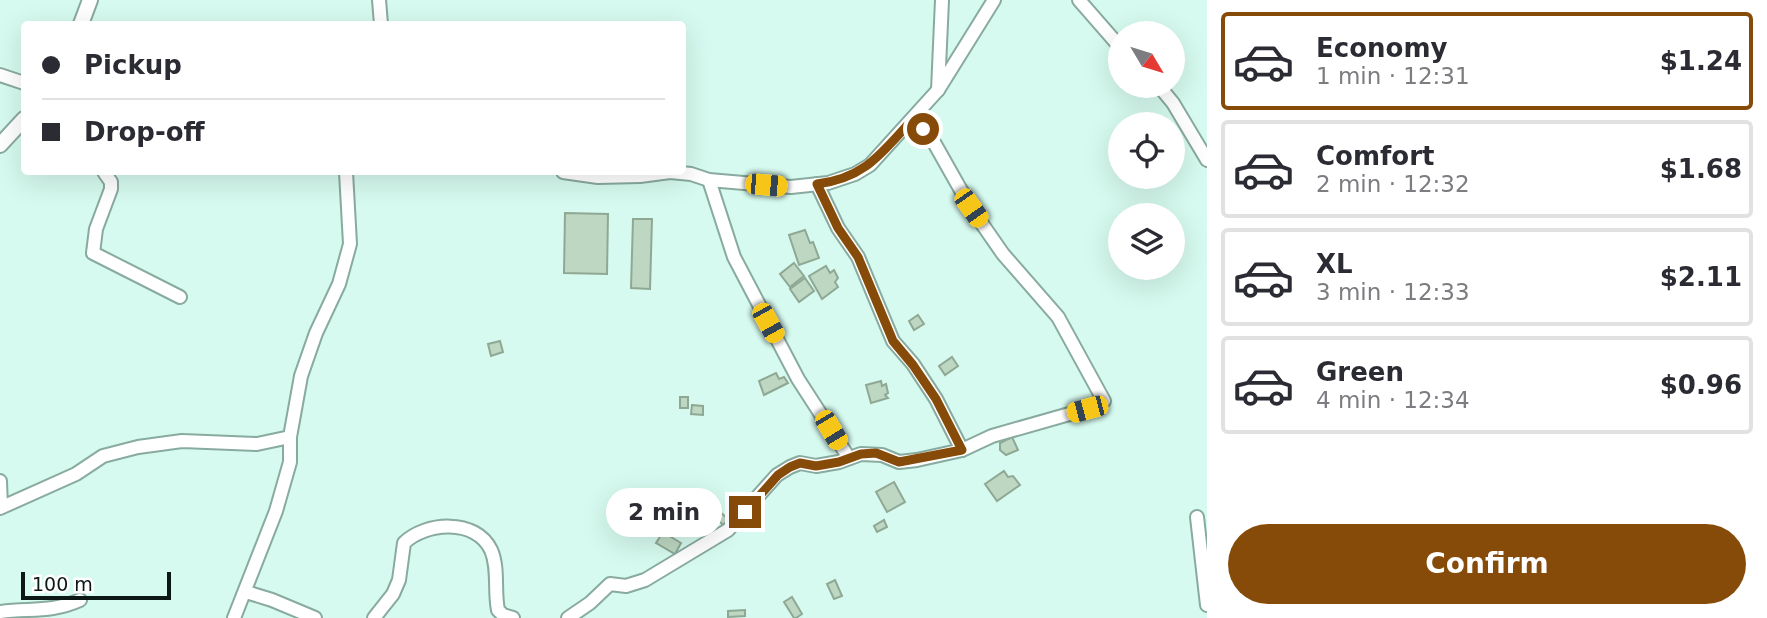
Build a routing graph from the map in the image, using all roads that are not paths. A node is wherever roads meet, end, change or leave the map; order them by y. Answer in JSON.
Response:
{"nodes":[{"id":1,"x":90,"y":0,"type":"edge"},
{"id":2,"x":379,"y":0,"type":"edge"},
{"id":3,"x":942,"y":0,"type":"edge"},
{"id":4,"x":994,"y":0,"type":"edge"},
{"id":5,"x":1079,"y":0,"type":"edge"},
{"id":6,"x":82,"y":21,"type":"edge"},
{"id":7,"x":380,"y":21,"type":"edge"},
{"id":8,"x":1108,"y":33,"type":"edge"},
{"id":9,"x":0,"y":75,"type":"edge"},
{"id":10,"x":21,"y":82,"type":"edge"},
{"id":11,"x":938,"y":90,"type":"junction"},
{"id":12,"x":1169,"y":98,"type":"edge"},
{"id":13,"x":913,"y":119,"type":"junction"},
{"id":14,"x":21,"y":123,"type":"edge"},
{"id":15,"x":0,"y":145,"type":"edge"},
{"id":16,"x":1207,"y":160,"type":"edge"},
{"id":17,"x":686,"y":174,"type":"edge"},
{"id":18,"x":106,"y":175,"type":"edge"},
{"id":19,"x":346,"y":175,"type":"edge"},
{"id":20,"x":584,"y":175,"type":"edge"},
{"id":21,"x":648,"y":175,"type":"edge"},
{"id":22,"x":709,"y":180,"type":"junction"},
{"id":23,"x":817,"y":184,"type":"junction"},
{"id":24,"x":180,"y":297,"type":"dead end"},
{"id":25,"x":290,"y":437,"type":"junction"},
{"id":26,"x":962,"y":450,"type":"junction"},
{"id":27,"x":849,"y":458,"type":"junction"},
{"id":28,"x":0,"y":481,"type":"edge"},
{"id":29,"x":1,"y":508,"type":"edge"},
{"id":30,"x":1197,"y":517,"type":"dead end"},
{"id":31,"x":246,"y":592,"type":"junction"},
{"id":32,"x":80,"y":600,"type":"dead end"},
{"id":33,"x":1207,"y":605,"type":"edge"},
{"id":34,"x":0,"y":612,"type":"edge"},
{"id":35,"x":234,"y":618,"type":"edge"},
{"id":36,"x":315,"y":618,"type":"edge"},
{"id":37,"x":374,"y":618,"type":"edge"},
{"id":38,"x":513,"y":618,"type":"edge"},
{"id":39,"x":568,"y":618,"type":"edge"}],
"edges":[{"from":1,"to":6,"type":"main road"},
{"from":2,"to":7,"type":"street"},
{"from":3,"to":11,"type":"street"},
{"from":4,"to":11,"type":"street"},
{"from":5,"to":8,"type":"street"},
{"from":9,"to":10,"type":"street"},
{"from":11,"to":13,"type":"street"},
{"from":12,"to":16,"type":"street"},
{"from":13,"to":23,"type":"street"},
{"from":13,"to":26,"type":"street"},
{"from":14,"to":15,"type":"main road"},
{"from":17,"to":22,"type":"street"},
{"from":18,"to":24,"type":"street"},
{"from":19,"to":25,"type":"street"},
{"from":20,"to":21,"type":"street"},
{"from":22,"to":23,"type":"street"},
{"from":22,"to":27,"type":"street"},
{"from":23,"to":26,"type":"street"},
{"from":25,"to":29,"type":"street"},
{"from":25,"to":31,"type":"street"},
{"from":26,"to":27,"type":"street"},
{"from":27,"to":39,"type":"street"},
{"from":28,"to":29,"type":"street"},
{"from":30,"to":33,"type":"street"},
{"from":31,"to":35,"type":"street"},
{"from":31,"to":36,"type":"street"},
{"from":32,"to":34,"type":"street"},
{"from":37,"to":38,"type":"street"}]}
